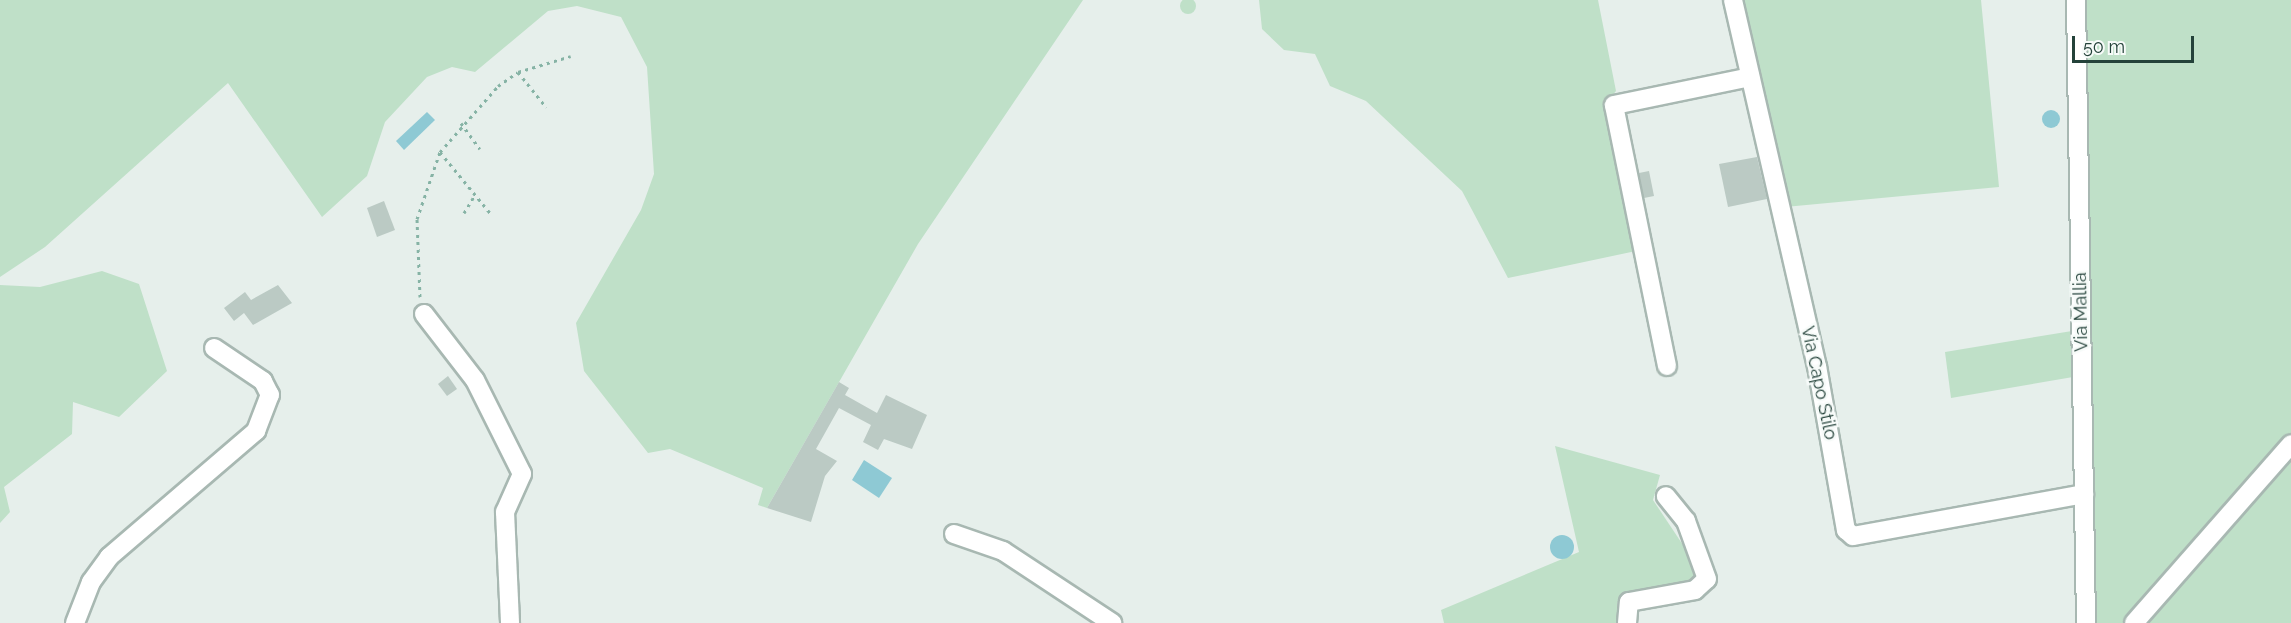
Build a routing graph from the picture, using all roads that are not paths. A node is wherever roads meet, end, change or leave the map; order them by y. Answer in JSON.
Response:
{"nodes":[{"id":1,"x":1733,"y":0,"type":"edge"},
{"id":2,"x":2076,"y":0,"type":"edge"},
{"id":3,"x":1750,"y":77,"type":"junction"},
{"id":4,"x":424,"y":314,"type":"road end"},
{"id":5,"x":214,"y":348,"type":"dead end"},
{"id":6,"x":1667,"y":366,"type":"dead end"},
{"id":7,"x":2291,"y":444,"type":"edge"},
{"id":8,"x":2084,"y":494,"type":"junction"},
{"id":9,"x":1666,"y":496,"type":"dead end"},
{"id":10,"x":954,"y":534,"type":"dead end"},
{"id":11,"x":75,"y":623,"type":"edge"},
{"id":12,"x":510,"y":623,"type":"edge"},
{"id":13,"x":1112,"y":623,"type":"edge"},
{"id":14,"x":1627,"y":623,"type":"edge"},
{"id":15,"x":2086,"y":623,"type":"edge"},
{"id":16,"x":2134,"y":623,"type":"edge"}],
"edges":[{"from":1,"to":3,"type":"street","name":"Via Capo Stilo"},
{"from":2,"to":8,"type":"street","name":"Via Mallia"},
{"from":3,"to":6,"type":"street"},
{"from":3,"to":8,"type":"street","name":"Via Capo Stilo"},
{"from":4,"to":12,"type":"street"},
{"from":5,"to":11,"type":"street"},
{"from":7,"to":16,"type":"street"},
{"from":8,"to":15,"type":"street","name":"Via Mallia"},
{"from":9,"to":14,"type":"street"},
{"from":10,"to":13,"type":"street"}]}
